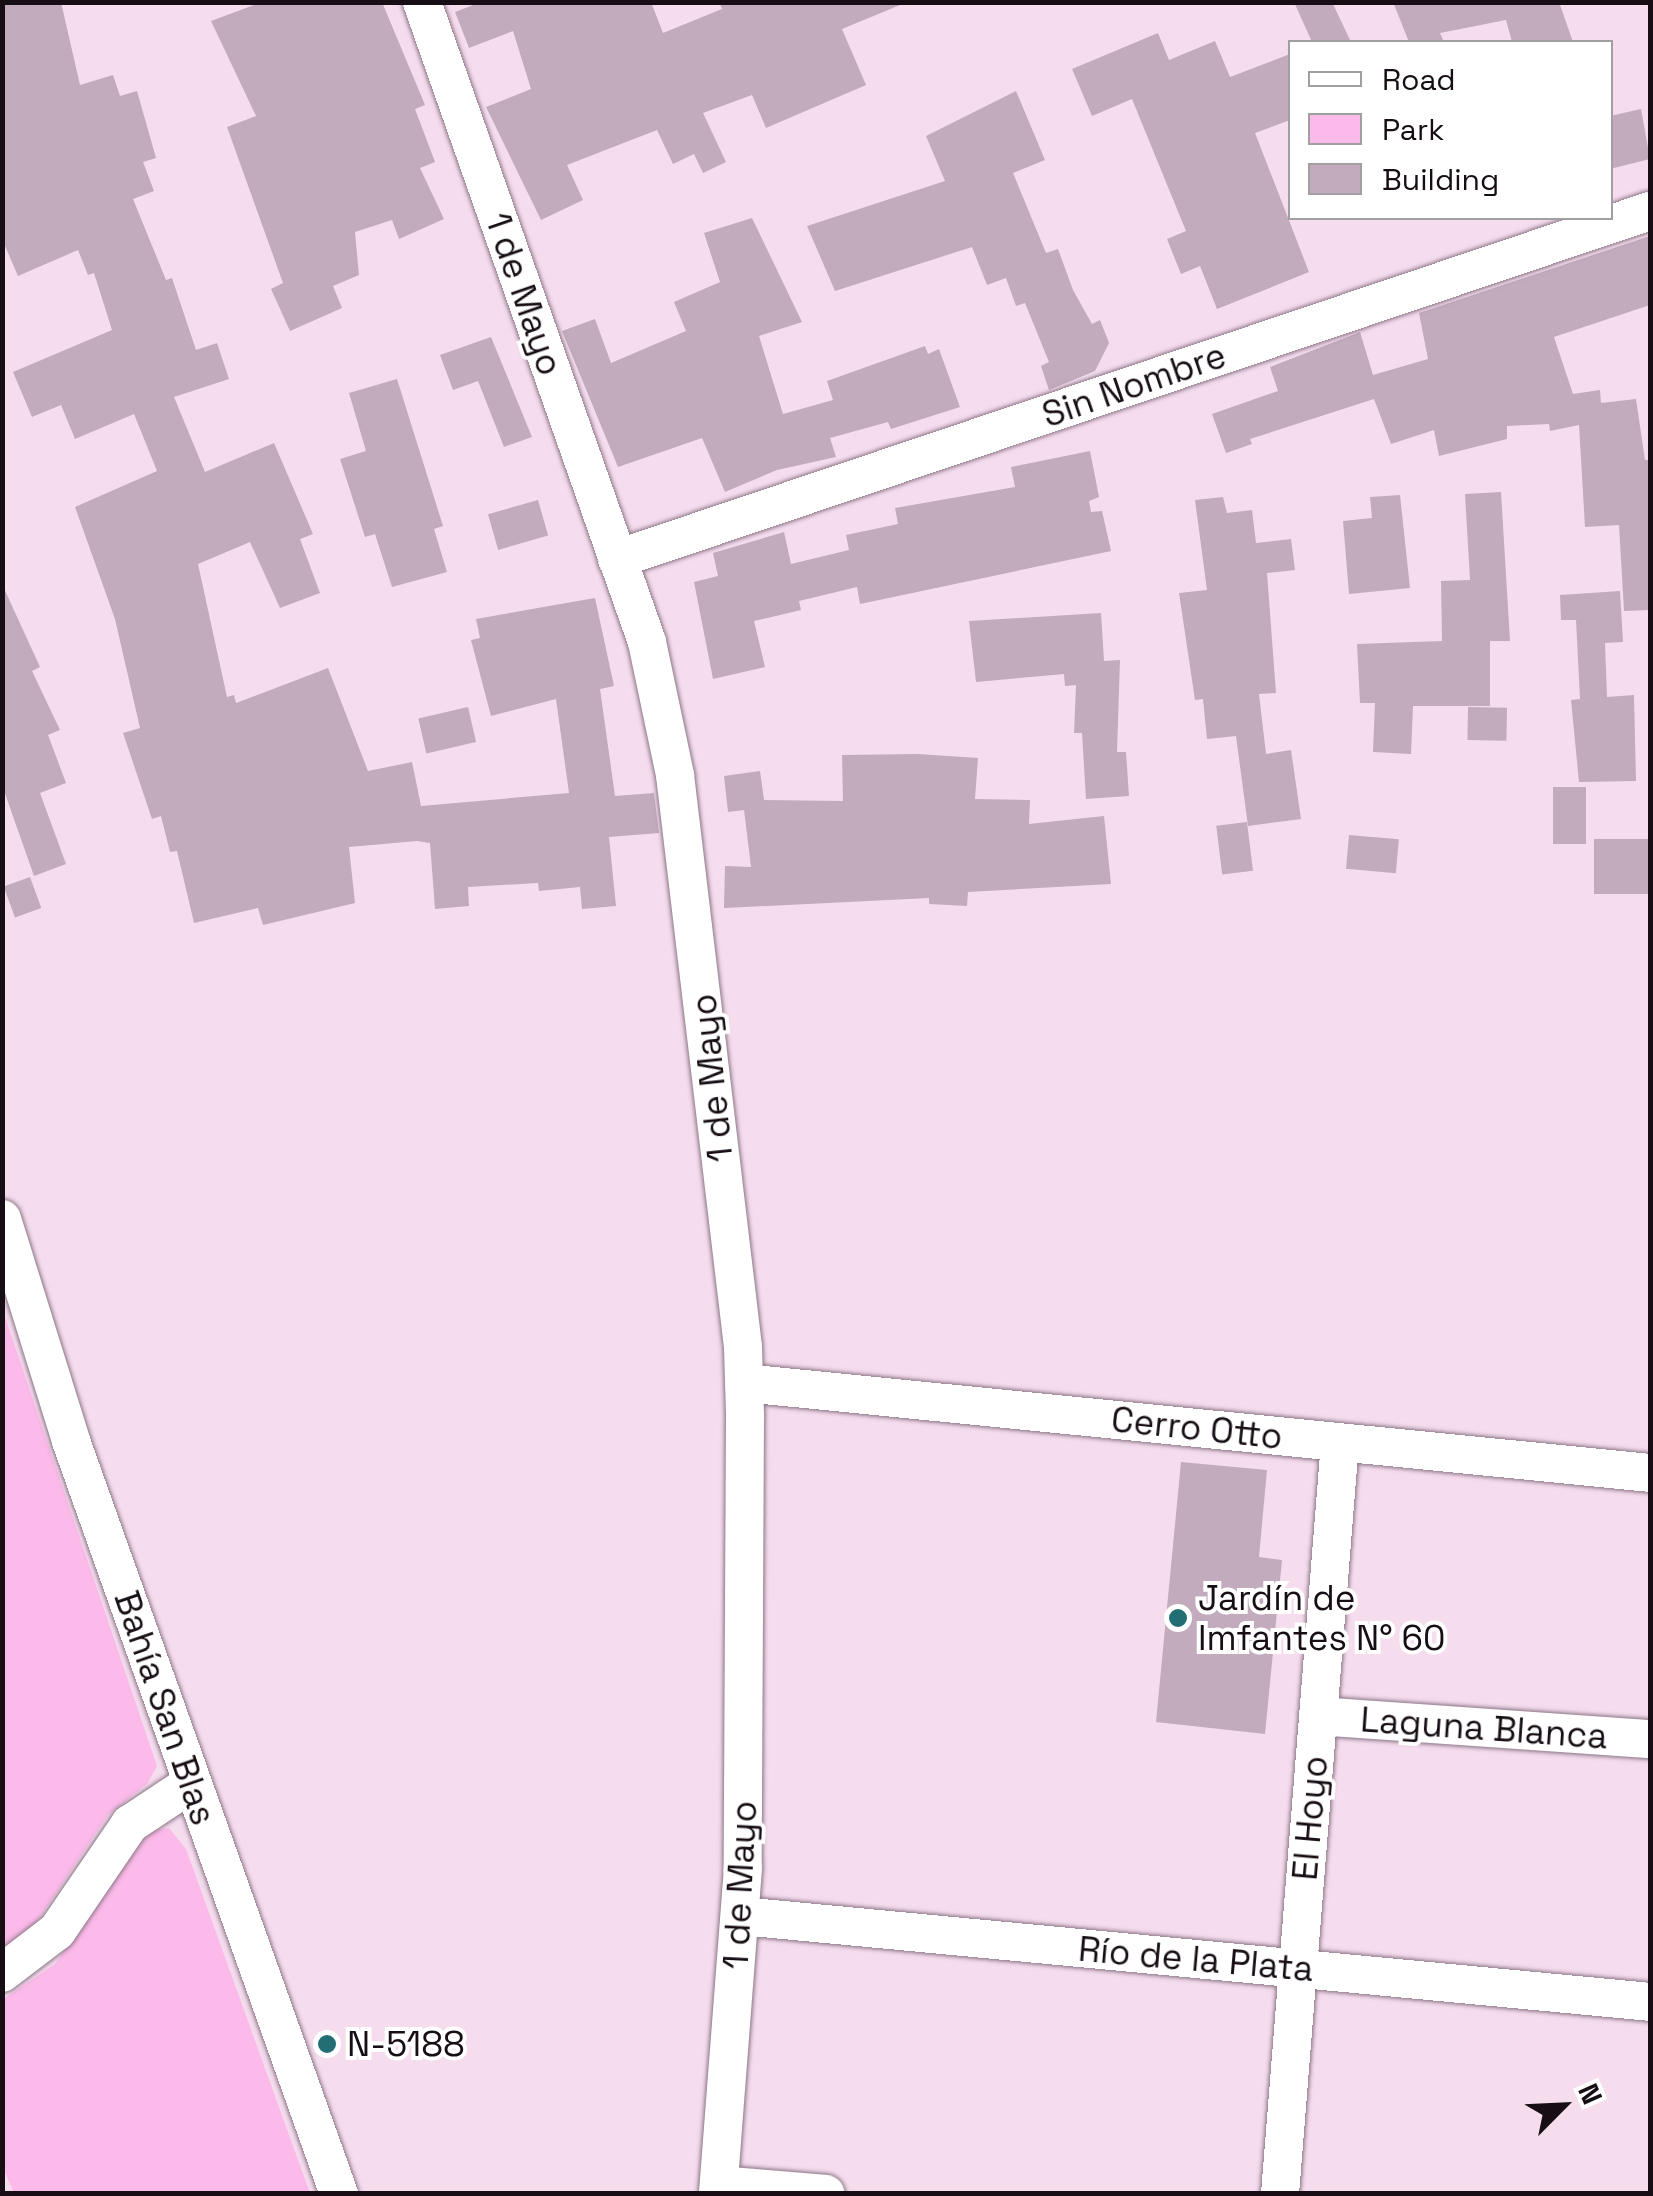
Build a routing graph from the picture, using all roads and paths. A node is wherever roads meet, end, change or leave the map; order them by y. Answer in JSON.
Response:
{"nodes":[{"id":1,"x":422,"y":2,"type":"edge"},
{"id":2,"x":1650,"y":211,"type":"edge"},
{"id":3,"x":617,"y":559,"type":"junction"},
{"id":4,"x":2,"y":1219,"type":"edge"},
{"id":5,"x":744,"y":1383,"type":"junction"},
{"id":6,"x":1340,"y":1442,"type":"junction"},
{"id":7,"x":1650,"y":1473,"type":"edge"},
{"id":8,"x":1318,"y":1716,"type":"junction"},
{"id":9,"x":1650,"y":1739,"type":"edge"},
{"id":10,"x":192,"y":1784,"type":"junction"},
{"id":11,"x":741,"y":1916,"type":"junction"},
{"id":12,"x":1298,"y":1969,"type":"junction"},
{"id":13,"x":2,"y":1973,"type":"edge"},
{"id":14,"x":1650,"y":2002,"type":"edge"},
{"id":15,"x":719,"y":2189,"type":"edge"},
{"id":16,"x":339,"y":2194,"type":"edge"},
{"id":17,"x":826,"y":2194,"type":"edge"},
{"id":18,"x":1280,"y":2194,"type":"edge"}],
"edges":[{"from":1,"to":3,"type":"street","name":"1 de Mayo"},
{"from":2,"to":3,"type":"street","name":"Sin Nombre"},
{"from":3,"to":5,"type":"street","name":"1 de Mayo"},
{"from":4,"to":10,"type":"street","name":"Bahía San Blas"},
{"from":5,"to":6,"type":"street","name":"Cerro Otto"},
{"from":5,"to":11,"type":"street","name":"1 de Mayo"},
{"from":6,"to":7,"type":"street","name":"Cerro Otto"},
{"from":6,"to":8,"type":"street","name":"El Hoyo"},
{"from":8,"to":9,"type":"street","name":"Laguna Blanca"},
{"from":8,"to":12,"type":"street","name":"El Hoyo"},
{"from":10,"to":13,"type":"street"},
{"from":10,"to":16,"type":"street","name":"Bahía San Blas"},
{"from":11,"to":12,"type":"street","name":"Río de la Plata"},
{"from":11,"to":15,"type":"street","name":"1 de Mayo"},
{"from":12,"to":14,"type":"street","name":"Río de la Plata"},
{"from":12,"to":18,"type":"street","name":"El Hoyo"},
{"from":15,"to":17,"type":"street"}]}
